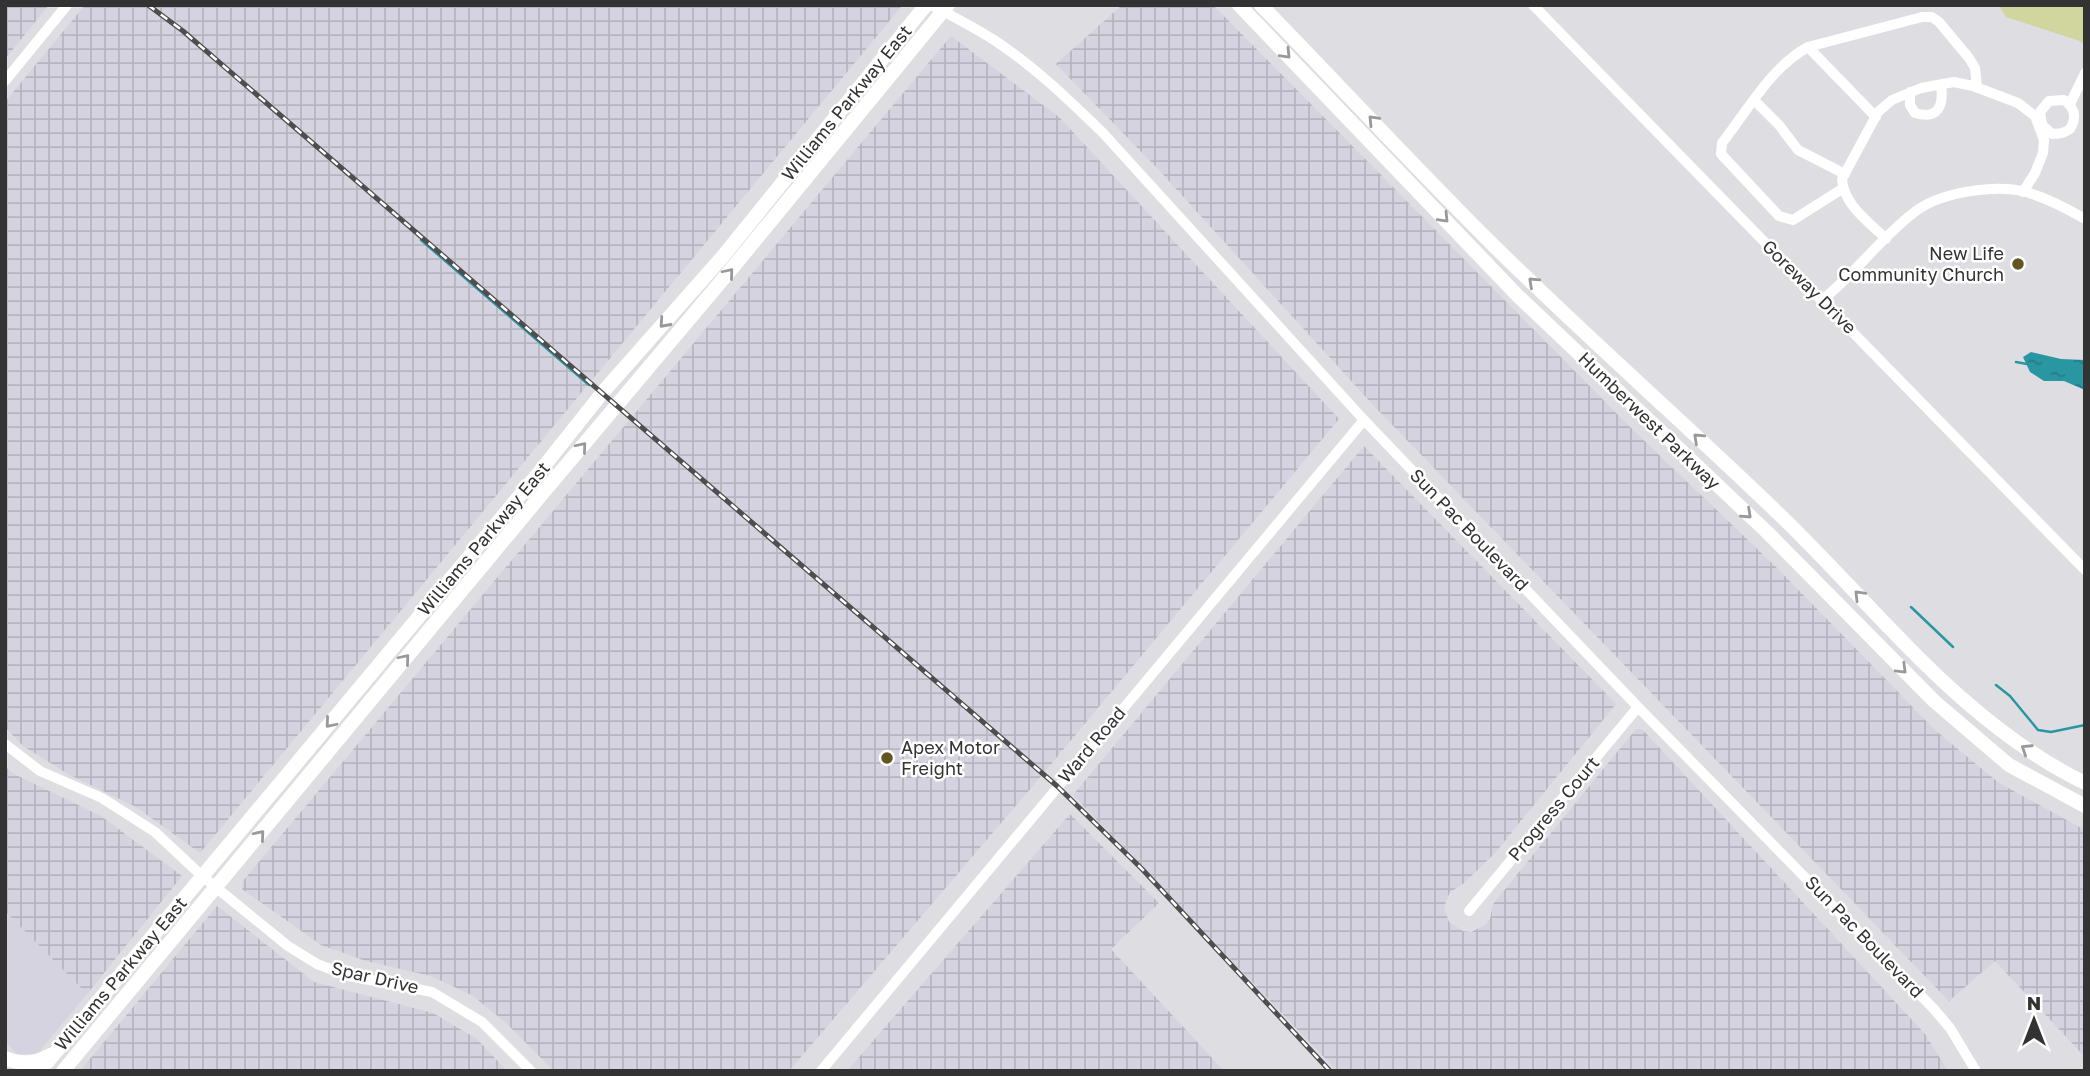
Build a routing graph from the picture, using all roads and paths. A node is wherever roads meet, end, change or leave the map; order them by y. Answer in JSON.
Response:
{"nodes":[{"id":1,"x":67,"y":5,"type":"edge"},
{"id":2,"x":926,"y":5,"type":"edge"},
{"id":3,"x":1239,"y":5,"type":"edge"},
{"id":4,"x":1261,"y":5,"type":"edge"},
{"id":5,"x":1532,"y":5,"type":"edge"},
{"id":6,"x":941,"y":7,"type":"edge"},
{"id":7,"x":1808,"y":47,"type":"junction"},
{"id":8,"x":2085,"y":73,"type":"edge"},
{"id":9,"x":5,"y":81,"type":"edge"},
{"id":10,"x":1941,"y":85,"type":"junction"},
{"id":11,"x":1977,"y":88,"type":"junction"},
{"id":12,"x":1910,"y":92,"type":"junction"},
{"id":13,"x":1755,"y":101,"type":"junction"},
{"id":14,"x":2070,"y":104,"type":"junction"},
{"id":15,"x":1876,"y":117,"type":"junction"},
{"id":16,"x":2043,"y":124,"type":"junction"},
{"id":17,"x":1845,"y":174,"type":"junction"},
{"id":18,"x":1842,"y":189,"type":"junction"},
{"id":19,"x":2023,"y":191,"type":"junction"},
{"id":20,"x":2085,"y":219,"type":"edge"},
{"id":21,"x":1886,"y":239,"type":"junction"},
{"id":22,"x":1822,"y":300,"type":"junction"},
{"id":23,"x":1364,"y":420,"type":"junction"},
{"id":24,"x":2085,"y":569,"type":"edge"},
{"id":25,"x":1639,"y":707,"type":"junction"},
{"id":26,"x":5,"y":744,"type":"edge"},
{"id":27,"x":2085,"y":783,"type":"edge"},
{"id":28,"x":2085,"y":806,"type":"edge"},
{"id":29,"x":202,"y":876,"type":"junction"},
{"id":30,"x":216,"y":887,"type":"junction"},
{"id":31,"x":1469,"y":911,"type":"dead end"},
{"id":32,"x":57,"y":1050,"type":"junction"},
{"id":33,"x":5,"y":1058,"type":"edge"},
{"id":34,"x":5,"y":1063,"type":"edge"},
{"id":35,"x":12,"y":1071,"type":"edge"},
{"id":36,"x":40,"y":1071,"type":"edge"},
{"id":37,"x":63,"y":1071,"type":"edge"},
{"id":38,"x":531,"y":1071,"type":"edge"},
{"id":39,"x":821,"y":1071,"type":"edge"},
{"id":40,"x":1976,"y":1071,"type":"edge"}],
"edges":[{"from":1,"to":9,"type":"street"},
{"from":2,"to":29,"type":"main road","name":"Williams Parkway East","one_way":true},
{"from":3,"to":28,"type":"main road","name":"Humberwest Parkway","one_way":true},
{"from":27,"to":4,"type":"main road","name":"Humberwest Parkway","one_way":true},
{"from":5,"to":22,"type":"street","name":"Goreway Drive"},
{"from":6,"to":23,"type":"street","name":"Sun Pac Boulevard"},
{"from":30,"to":6,"type":"main road","name":"Williams Parkway East","one_way":true},
{"from":7,"to":11,"type":"street"},
{"from":7,"to":13,"type":"street"},
{"from":7,"to":15,"type":"street"},
{"from":8,"to":14,"type":"street"},
{"from":10,"to":11,"type":"street"},
{"from":10,"to":12,"type":"street"},
{"from":10,"to":12,"type":"street"},
{"from":11,"to":16,"type":"street"},
{"from":12,"to":15,"type":"street"},
{"from":13,"to":17,"type":"street"},
{"from":13,"to":18,"type":"street"},
{"from":14,"to":16,"type":"street"},
{"from":14,"to":16,"type":"street"},
{"from":15,"to":17,"type":"street"},
{"from":16,"to":19,"type":"street"},
{"from":17,"to":18,"type":"street"},
{"from":18,"to":21,"type":"street"},
{"from":19,"to":20,"type":"street"},
{"from":19,"to":21,"type":"street"},
{"from":21,"to":22,"type":"street"},
{"from":22,"to":24,"type":"street","name":"Goreway Drive"},
{"from":23,"to":25,"type":"street","name":"Sun Pac Boulevard"},
{"from":23,"to":39,"type":"street","name":"Ward Road"},
{"from":25,"to":31,"type":"street","name":"Progress Court"},
{"from":25,"to":40,"type":"street","name":"Sun Pac Boulevard"},
{"from":26,"to":29,"type":"street","name":"Spar Drive"},
{"from":29,"to":30,"type":"street","name":"Spar Drive"},
{"from":29,"to":32,"type":"main road","name":"Williams Parkway East"},
{"from":30,"to":37,"type":"main road","name":"Williams Parkway East"},
{"from":30,"to":38,"type":"street","name":"Spar Drive"},
{"from":32,"to":33,"type":"main road"},
{"from":32,"to":36,"type":"main road","name":"Williams Parkway East"},
{"from":34,"to":35,"type":"main road"}]}
